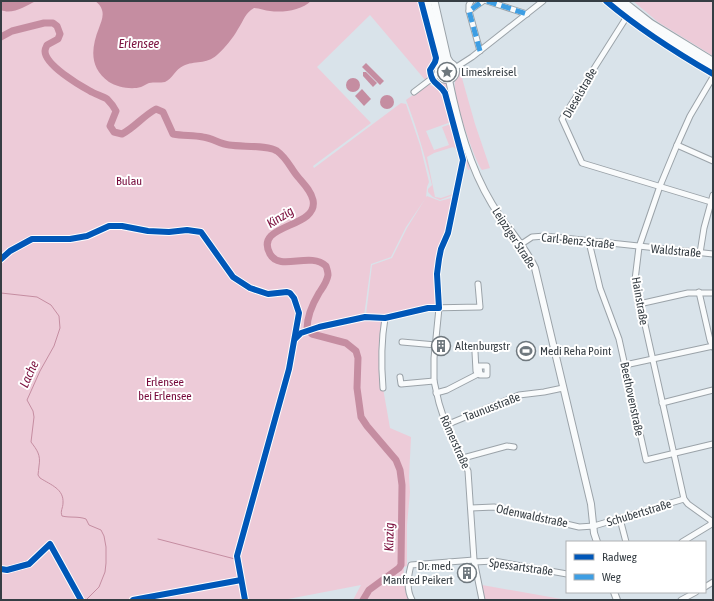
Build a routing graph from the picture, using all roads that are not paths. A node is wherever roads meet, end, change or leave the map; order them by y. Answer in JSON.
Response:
{"nodes":[{"id":1,"x":427,"y":1,"type":"edge"},
{"id":2,"x":434,"y":1,"type":"edge"},
{"id":3,"x":471,"y":1,"type":"edge"},
{"id":4,"x":483,"y":1,"type":"edge"},
{"id":5,"x":487,"y":1,"type":"edge"},
{"id":6,"x":539,"y":1,"type":"edge"},
{"id":7,"x":543,"y":1,"type":"edge"},
{"id":8,"x":606,"y":1,"type":"edge"},
{"id":9,"x":615,"y":1,"type":"edge"},
{"id":10,"x":623,"y":1,"type":"edge"},
{"id":11,"x":535,"y":6,"type":"junction"},
{"id":12,"x":469,"y":10,"type":"junction"},
{"id":13,"x":527,"y":14,"type":"junction"},
{"id":14,"x":626,"y":18,"type":"junction"},
{"id":15,"x":480,"y":51,"type":"junction"},
{"id":16,"x":713,"y":61,"type":"edge"},
{"id":17,"x":442,"y":64,"type":"junction"},
{"id":18,"x":452,"y":65,"type":"junction"},
{"id":19,"x":713,"y":67,"type":"edge"},
{"id":20,"x":440,"y":75,"type":"junction"},
{"id":21,"x":713,"y":75,"type":"edge"},
{"id":22,"x":448,"y":80,"type":"junction"},
{"id":23,"x":414,"y":92,"type":"dead end"},
{"id":24,"x":677,"y":145,"type":"junction"},
{"id":25,"x":713,"y":161,"type":"edge"},
{"id":26,"x":660,"y":186,"type":"junction"},
{"id":27,"x":713,"y":195,"type":"edge"},
{"id":28,"x":711,"y":202,"type":"junction"},
{"id":29,"x":589,"y":242,"type":"junction"},
{"id":30,"x":520,"y":245,"type":"junction"},
{"id":31,"x":639,"y":247,"type":"junction"},
{"id":32,"x":700,"y":253,"type":"junction"},
{"id":33,"x":713,"y":254,"type":"edge"},
{"id":34,"x":478,"y":284,"type":"dead end"},
{"id":35,"x":699,"y":292,"type":"junction"},
{"id":36,"x":713,"y":293,"type":"edge"},
{"id":37,"x":639,"y":304,"type":"junction"},
{"id":38,"x":439,"y":308,"type":"junction"},
{"id":39,"x":402,"y":342,"type":"dead end"},
{"id":40,"x":436,"y":345,"type":"junction"},
{"id":41,"x":713,"y":346,"type":"edge"},
{"id":42,"x":475,"y":352,"type":"dead end"},
{"id":43,"x":652,"y":359,"type":"junction"},
{"id":44,"x":625,"y":365,"type":"junction"},
{"id":45,"x":400,"y":377,"type":"dead end"},
{"id":46,"x":434,"y":381,"type":"junction"},
{"id":47,"x":383,"y":388,"type":"dead end"},
{"id":48,"x":563,"y":388,"type":"junction"},
{"id":49,"x":713,"y":390,"type":"edge"},
{"id":50,"x":436,"y":393,"type":"junction"},
{"id":51,"x":662,"y":403,"type":"junction"},
{"id":52,"x":446,"y":425,"type":"junction"},
{"id":53,"x":713,"y":444,"type":"edge"},
{"id":54,"x":514,"y":447,"type":"dead end"},
{"id":55,"x":674,"y":454,"type":"junction"},
{"id":56,"x":463,"y":458,"type":"junction"},
{"id":57,"x":684,"y":499,"type":"junction"},
{"id":58,"x":471,"y":508,"type":"junction"},
{"id":59,"x":620,"y":519,"type":"junction"},
{"id":60,"x":713,"y":522,"type":"edge"},
{"id":61,"x":594,"y":526,"type":"junction"},
{"id":62,"x":597,"y":541,"type":"edge"},
{"id":63,"x":626,"y":541,"type":"edge"},
{"id":64,"x":684,"y":541,"type":"edge"},
{"id":65,"x":474,"y":561,"type":"junction"},
{"id":66,"x":566,"y":574,"type":"edge"},
{"id":67,"x":694,"y":593,"type":"edge"},
{"id":68,"x":412,"y":600,"type":"edge"},
{"id":69,"x":482,"y":600,"type":"edge"},
{"id":70,"x":681,"y":600,"type":"edge"}],
"edges":[{"from":1,"to":17,"type":"highway"},
{"from":2,"to":18,"type":"highway"},
{"from":3,"to":12,"type":"street"},
{"from":4,"to":12,"type":"street"},
{"from":5,"to":13,"type":"street"},
{"from":6,"to":11,"type":"street"},
{"from":7,"to":11,"type":"street"},
{"from":8,"to":14,"type":"street"},
{"from":9,"to":19,"type":"main road"},
{"from":10,"to":16,"type":"main road"},
{"from":11,"to":13,"type":"street"},
{"from":12,"to":15,"type":"street"},
{"from":13,"to":15,"type":"street"},
{"from":14,"to":21,"type":"street"},
{"from":14,"to":26,"type":"street","name":"Dieselstraße"},
{"from":15,"to":18,"type":"street"},
{"from":17,"to":18,"type":"main road"},
{"from":17,"to":20,"type":"main road"},
{"from":18,"to":22,"type":"main road"},
{"from":20,"to":22,"type":"main road"},
{"from":20,"to":23,"type":"street"},
{"from":21,"to":24,"type":"street","name":"Hainstraße"},
{"from":22,"to":30,"type":"main road","name":"Leipziger Straße"},
{"from":24,"to":25,"type":"street"},
{"from":24,"to":26,"type":"street","name":"Hainstraße"},
{"from":26,"to":28,"type":"street"},
{"from":26,"to":31,"type":"street","name":"Hainstraße"},
{"from":27,"to":28,"type":"street"},
{"from":28,"to":32,"type":"street"},
{"from":29,"to":30,"type":"street","name":"Carl-Benz-Straße"},
{"from":29,"to":31,"type":"street","name":"Carl-Benz-Straße"},
{"from":29,"to":44,"type":"street","name":"Beethovenstraße"},
{"from":30,"to":48,"type":"main road","name":"Leipziger Straße"},
{"from":31,"to":32,"type":"street","name":"Waldstraße"},
{"from":31,"to":37,"type":"street","name":"Hainstraße"},
{"from":32,"to":33,"type":"street","name":"Waldstraße"},
{"from":34,"to":38,"type":"street"},
{"from":35,"to":36,"type":"street"},
{"from":35,"to":37,"type":"street"},
{"from":35,"to":41,"type":"street"},
{"from":37,"to":43,"type":"street","name":"Hainstraße"},
{"from":38,"to":40,"type":"street","name":"Römerstraße"},
{"from":38,"to":47,"type":"street"},
{"from":39,"to":40,"type":"street"},
{"from":40,"to":46,"type":"street","name":"Römerstraße"},
{"from":41,"to":43,"type":"street"},
{"from":42,"to":50,"type":"street"},
{"from":43,"to":44,"type":"street"},
{"from":43,"to":51,"type":"street","name":"Hainstraße"},
{"from":44,"to":55,"type":"street","name":"Beethovenstraße"},
{"from":45,"to":46,"type":"street"},
{"from":46,"to":50,"type":"street","name":"Römerstraße"},
{"from":48,"to":52,"type":"street","name":"Taunusstraße"},
{"from":48,"to":61,"type":"main road","name":"Leipziger Straße"},
{"from":49,"to":51,"type":"street"},
{"from":50,"to":52,"type":"street","name":"Römerstraße"},
{"from":51,"to":55,"type":"street","name":"Hainstraße"},
{"from":52,"to":56,"type":"street","name":"Römerstraße"},
{"from":53,"to":55,"type":"street"},
{"from":54,"to":56,"type":"street"},
{"from":55,"to":57,"type":"street","name":"Hainstraße"},
{"from":56,"to":58,"type":"street","name":"Römerstraße"},
{"from":57,"to":59,"type":"street","name":"Schubertstraße"},
{"from":57,"to":60,"type":"street"},
{"from":58,"to":61,"type":"street","name":"Odenwaldstraße"},
{"from":58,"to":65,"type":"street","name":"Römerstraße"},
{"from":59,"to":61,"type":"street","name":"Schubertstraße"},
{"from":59,"to":63,"type":"street"},
{"from":60,"to":64,"type":"street"},
{"from":61,"to":62,"type":"main road","name":"Leipziger Straße"},
{"from":65,"to":66,"type":"street","name":"Spessartstraße"},
{"from":65,"to":68,"type":"street","name":"Spessartstraße"},
{"from":65,"to":69,"type":"street","name":"Römerstraße"},
{"from":67,"to":70,"type":"street"}]}
